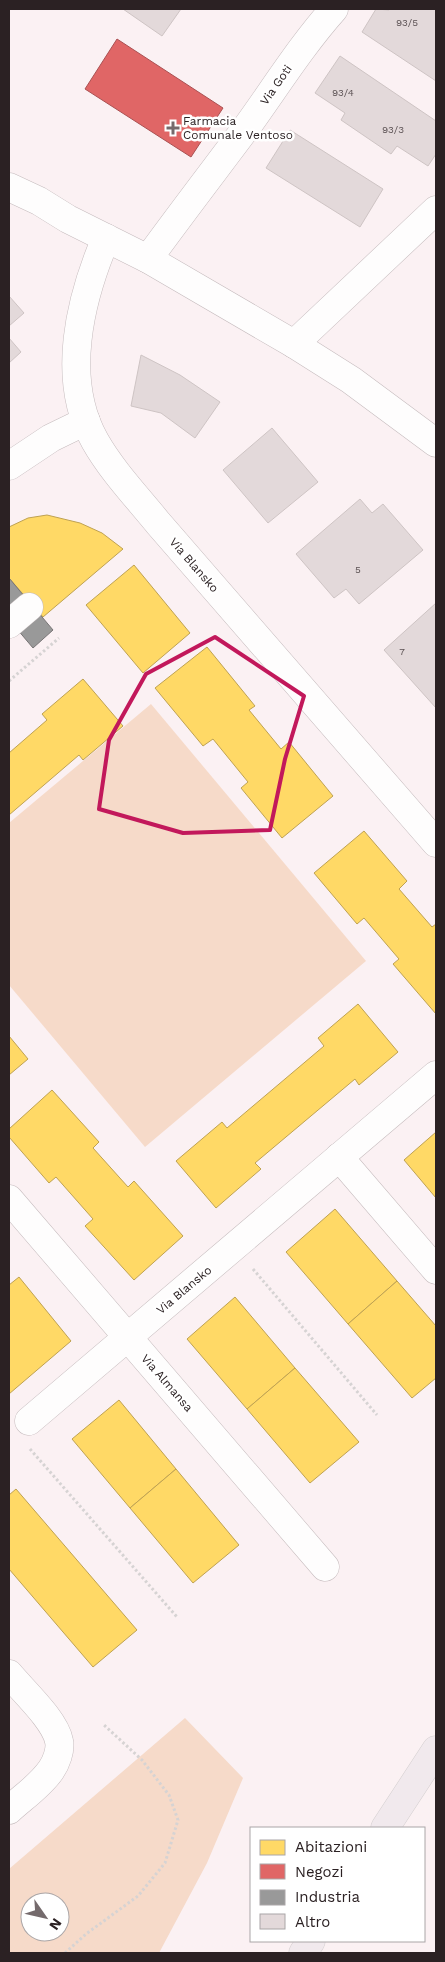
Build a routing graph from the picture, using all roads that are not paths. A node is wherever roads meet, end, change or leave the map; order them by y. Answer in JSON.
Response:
{"nodes":[{"id":1,"x":334,"y":9,"type":"edge"},
{"id":2,"x":9,"y":187,"type":"edge"},
{"id":3,"x":436,"y":210,"type":"edge"},
{"id":4,"x":106,"y":238,"type":"junction"},
{"id":5,"x":148,"y":259,"type":"junction"},
{"id":6,"x":294,"y":344,"type":"junction"},
{"id":7,"x":86,"y":421,"type":"junction"},
{"id":8,"x":436,"y":443,"type":"edge"},
{"id":9,"x":9,"y":466,"type":"edge"},
{"id":10,"x":436,"y":843,"type":"edge"},
{"id":11,"x":436,"y":1075,"type":"edge"},
{"id":12,"x":339,"y":1157,"type":"junction"},
{"id":13,"x":9,"y":1199,"type":"edge"},
{"id":14,"x":436,"y":1270,"type":"edge"},
{"id":15,"x":128,"y":1337,"type":"junction"},
{"id":16,"x":28,"y":1433,"type":"road end"},
{"id":17,"x":325,"y":1567,"type":"dead end"},
{"id":18,"x":9,"y":1674,"type":"edge"},
{"id":19,"x":436,"y":1750,"type":"edge"},
{"id":20,"x":9,"y":1810,"type":"edge"},
{"id":21,"x":386,"y":1827,"type":"edge"},
{"id":22,"x":310,"y":1942,"type":"edge"},
{"id":23,"x":302,"y":1953,"type":"edge"}],
"edges":[{"from":1,"to":5,"type":"street","name":"Via Goti"},
{"from":2,"to":4,"type":"street"},
{"from":3,"to":6,"type":"street"},
{"from":4,"to":5,"type":"street"},
{"from":4,"to":7,"type":"street","name":"Via Blansko"},
{"from":5,"to":6,"type":"street"},
{"from":6,"to":8,"type":"street"},
{"from":7,"to":9,"type":"street"},
{"from":7,"to":10,"type":"street","name":"Via Blansko"},
{"from":11,"to":12,"type":"street","name":"Via Blansko"},
{"from":12,"to":14,"type":"street"},
{"from":12,"to":15,"type":"street","name":"Via Blansko"},
{"from":13,"to":15,"type":"street","name":"Via Almansa"},
{"from":15,"to":16,"type":"street","name":"Via Blansko"},
{"from":15,"to":17,"type":"street","name":"Via Almansa"},
{"from":18,"to":20,"type":"street"},
{"from":19,"to":21,"type":"main road"},
{"from":22,"to":23,"type":"main road"}]}
